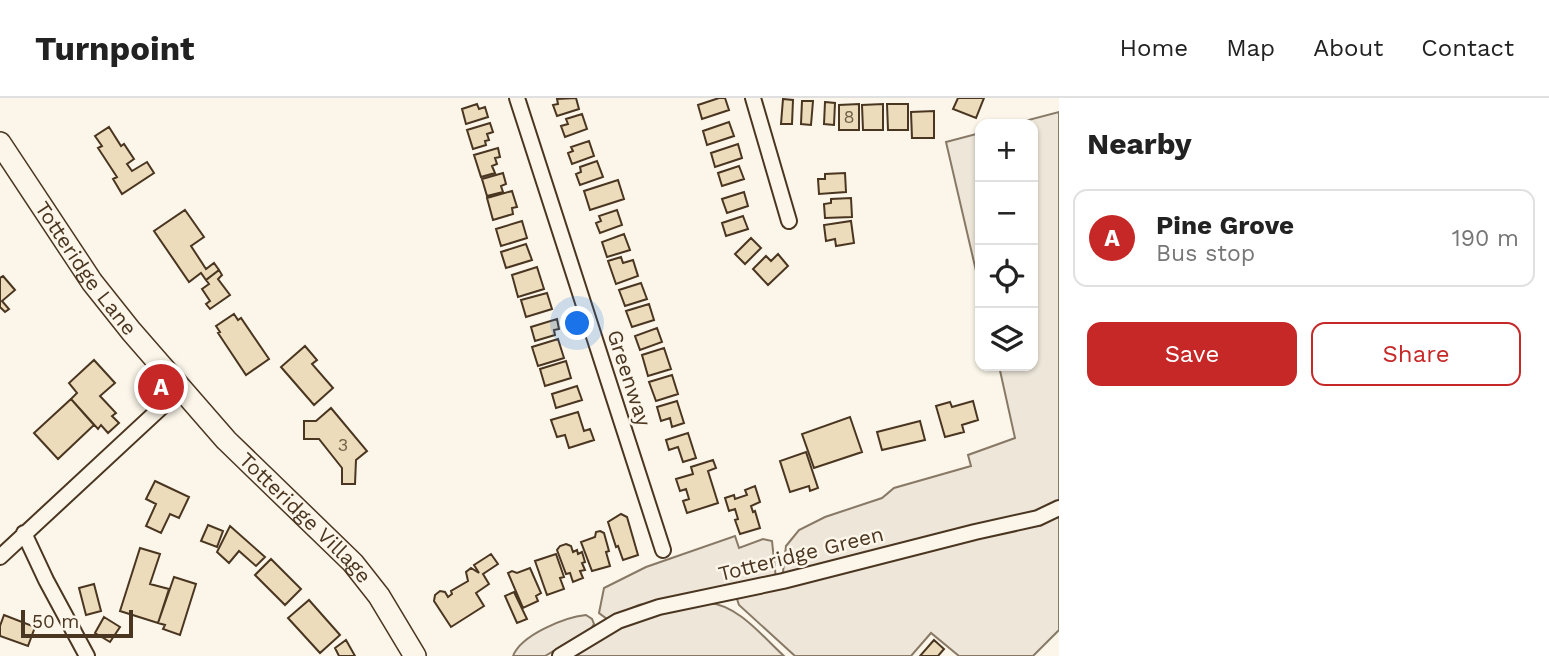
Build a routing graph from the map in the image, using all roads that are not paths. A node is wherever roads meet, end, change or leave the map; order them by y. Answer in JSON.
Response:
{"nodes":[{"id":1,"x":517,"y":98,"type":"edge"},
{"id":2,"x":754,"y":98,"type":"edge"},
{"id":3,"x":0,"y":143,"type":"edge"},
{"id":4,"x":789,"y":221,"type":"dead end"},
{"id":5,"x":181,"y":389,"type":"junction"},
{"id":6,"x":1059,"y":508,"type":"edge"},
{"id":7,"x":24,"y":533,"type":"junction"},
{"id":8,"x":663,"y":550,"type":"dead end"},
{"id":9,"x":0,"y":557,"type":"edge"},
{"id":10,"x":87,"y":656,"type":"edge"},
{"id":11,"x":415,"y":656,"type":"edge"},
{"id":12,"x":560,"y":656,"type":"edge"}],
"edges":[{"from":1,"to":8,"type":"street","name":"Greenway"},
{"from":2,"to":4,"type":"street"},
{"from":3,"to":5,"type":"main road","name":"Totteridge Lane"},
{"from":5,"to":7,"type":"street"},
{"from":5,"to":11,"type":"main road","name":"Totteridge Village"},
{"from":6,"to":12,"type":"street","name":"Totteridge Green"},
{"from":7,"to":9,"type":"street"},
{"from":7,"to":10,"type":"street"}]}
